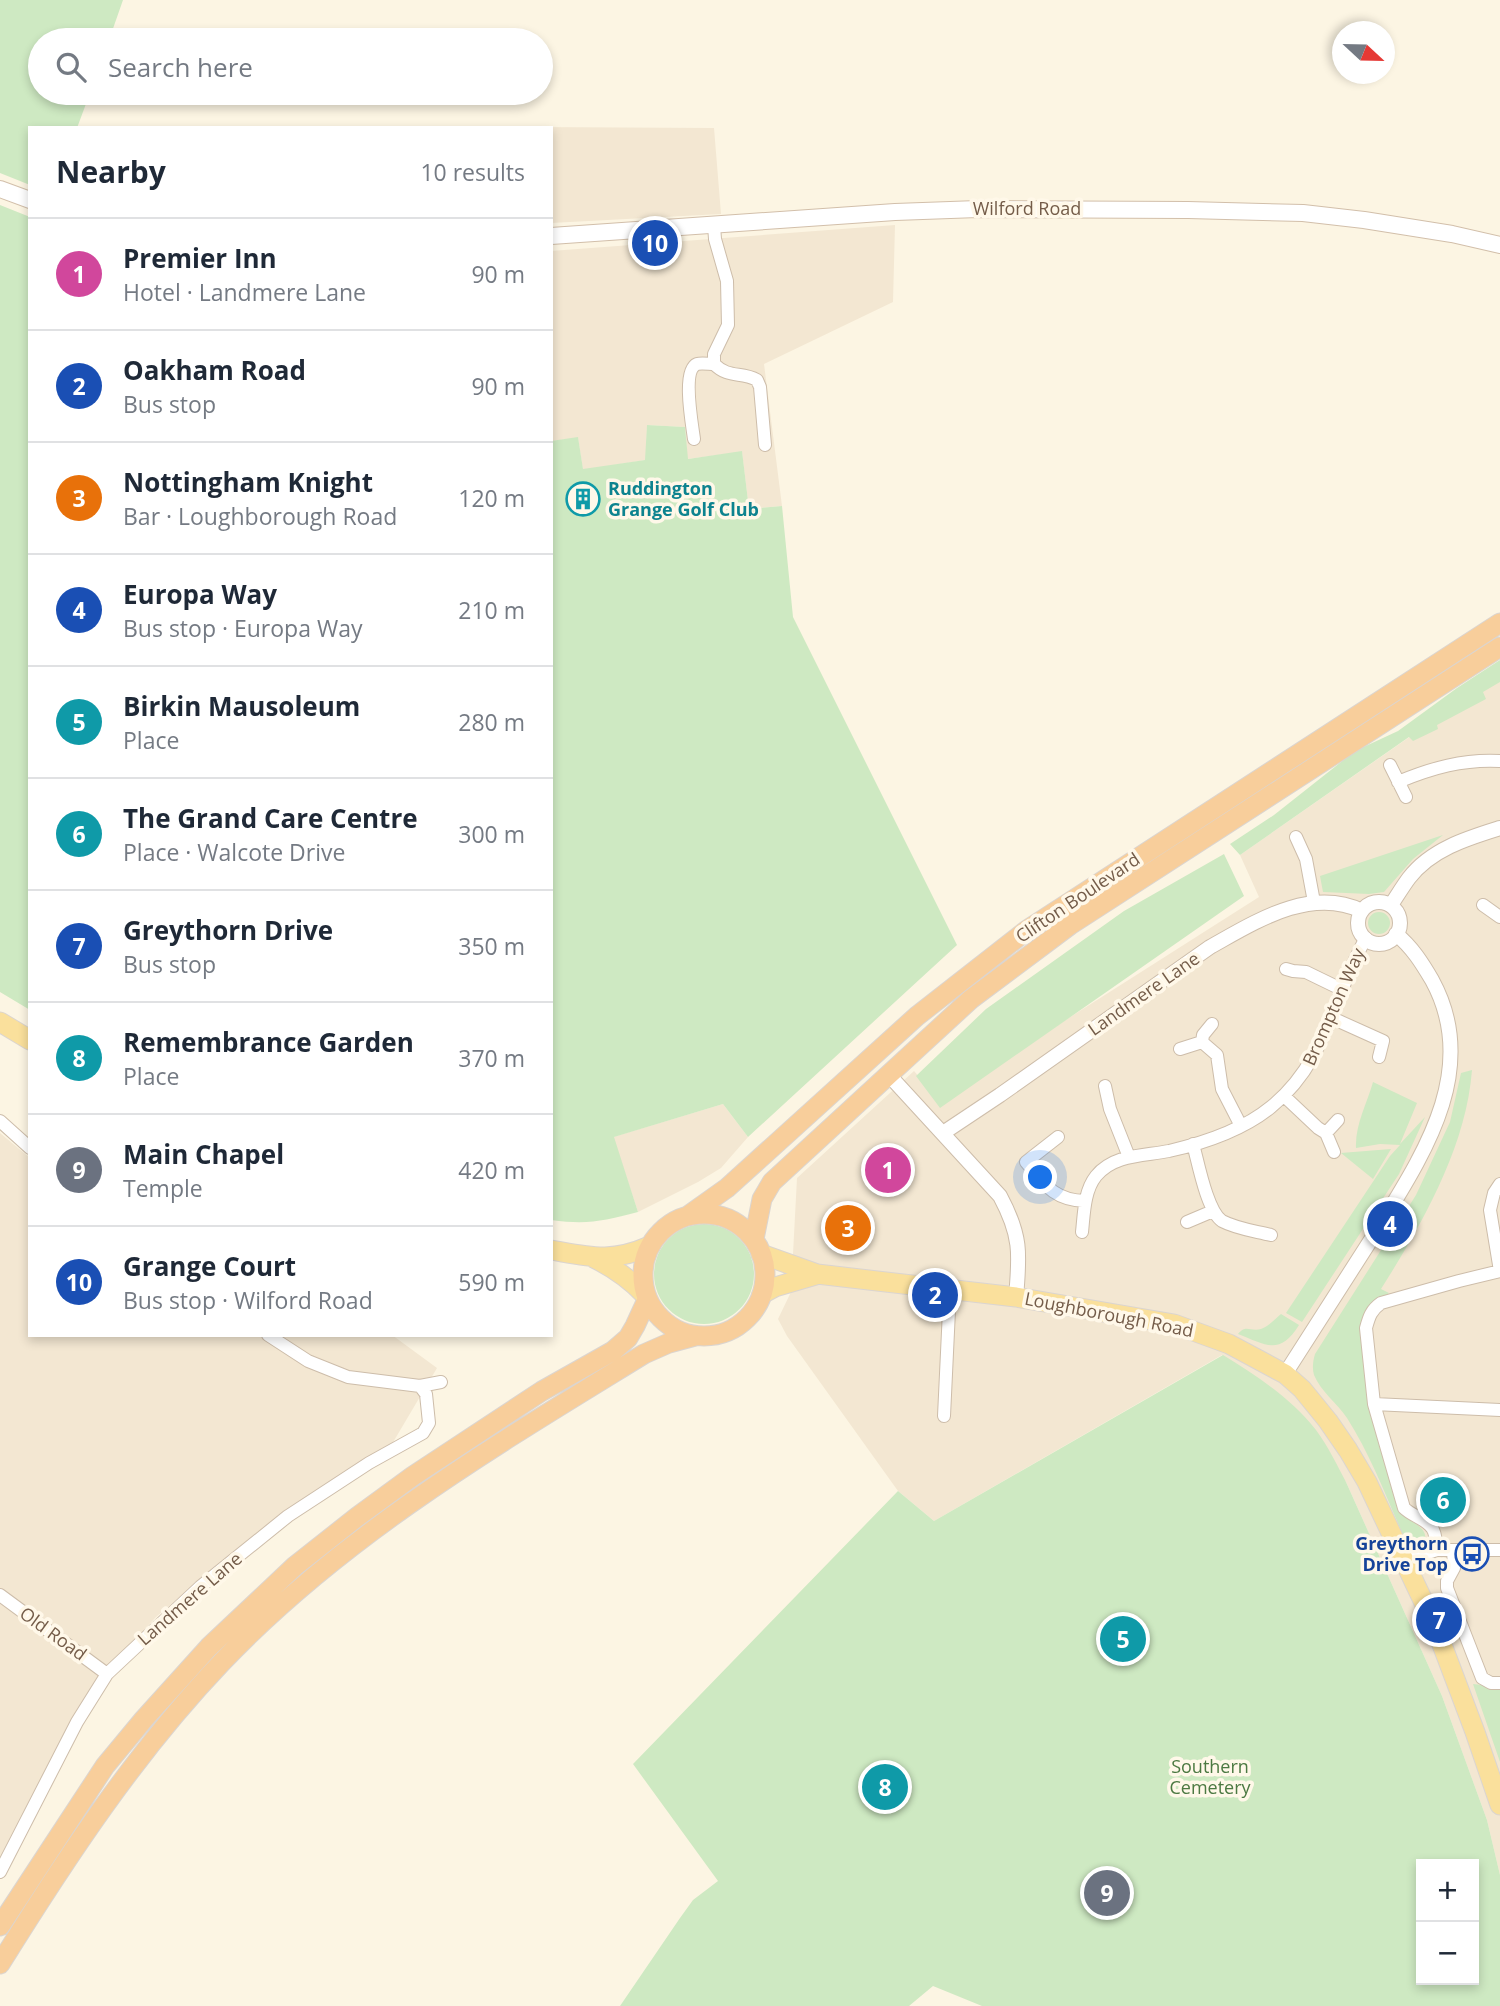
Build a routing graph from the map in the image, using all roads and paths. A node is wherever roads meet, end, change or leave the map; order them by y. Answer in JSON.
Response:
{"nodes":[{"id":1,"x":0,"y":189,"type":"edge"},
{"id":2,"x":28,"y":199,"type":"edge"},
{"id":3,"x":714,"y":226,"type":"junction"},
{"id":4,"x":553,"y":236,"type":"edge"},
{"id":5,"x":1500,"y":245,"type":"edge"},
{"id":6,"x":714,"y":364,"type":"junction"},
{"id":7,"x":694,"y":439,"type":"dead end"},
{"id":8,"x":765,"y":444,"type":"dead end"},
{"id":9,"x":1500,"y":623,"type":"edge"},
{"id":10,"x":1500,"y":647,"type":"edge"},
{"id":11,"x":1500,"y":761,"type":"edge"},
{"id":12,"x":1390,"y":765,"type":"dead end"},
{"id":13,"x":1398,"y":782,"type":"junction"},
{"id":14,"x":1406,"y":797,"type":"dead end"},
{"id":15,"x":1500,"y":828,"type":"edge"},
{"id":16,"x":1296,"y":837,"type":"dead end"},
{"id":17,"x":1314,"y":902,"type":"junction"},
{"id":18,"x":1391,"y":905,"type":"junction"},
{"id":19,"x":1483,"y":905,"type":"dead end"},
{"id":20,"x":1362,"y":911,"type":"junction"},
{"id":21,"x":1500,"y":917,"type":"edge"},
{"id":22,"x":1396,"y":934,"type":"junction"},
{"id":23,"x":1366,"y":938,"type":"junction"},
{"id":24,"x":1286,"y":969,"type":"dead end"},
{"id":25,"x":1343,"y":990,"type":"junction"},
{"id":26,"x":1332,"y":1018,"type":"junction"},
{"id":27,"x":1212,"y":1024,"type":"dead end"},
{"id":28,"x":3,"y":1029,"type":"edge"},
{"id":29,"x":28,"y":1039,"type":"edge"},
{"id":30,"x":1202,"y":1042,"type":"junction"},
{"id":31,"x":1180,"y":1049,"type":"dead end"},
{"id":32,"x":1379,"y":1057,"type":"dead end"},
{"id":33,"x":888,"y":1074,"type":"junction"},
{"id":34,"x":1105,"y":1086,"type":"dead end"},
{"id":35,"x":1284,"y":1096,"type":"junction"},
{"id":36,"x":1338,"y":1120,"type":"dead end"},
{"id":37,"x":0,"y":1121,"type":"edge"},
{"id":38,"x":1241,"y":1126,"type":"junction"},
{"id":39,"x":943,"y":1133,"type":"junction"},
{"id":40,"x":1326,"y":1133,"type":"junction"},
{"id":41,"x":1058,"y":1137,"type":"dead end"},
{"id":42,"x":1193,"y":1144,"type":"junction"},
{"id":43,"x":28,"y":1145,"type":"edge"},
{"id":44,"x":1334,"y":1152,"type":"dead end"},
{"id":45,"x":1129,"y":1157,"type":"junction"},
{"id":46,"x":1500,"y":1184,"type":"edge"},
{"id":47,"x":1085,"y":1201,"type":"junction"},
{"id":48,"x":1213,"y":1211,"type":"junction"},
{"id":49,"x":689,"y":1215,"type":"junction"},
{"id":50,"x":1187,"y":1222,"type":"dead end"},
{"id":51,"x":1082,"y":1232,"type":"dead end"},
{"id":52,"x":1271,"y":1235,"type":"dead end"},
{"id":53,"x":650,"y":1246,"type":"junction"},
{"id":54,"x":758,"y":1247,"type":"junction"},
{"id":55,"x":553,"y":1250,"type":"edge"},
{"id":56,"x":593,"y":1257,"type":"junction"},
{"id":57,"x":1500,"y":1271,"type":"edge"},
{"id":58,"x":817,"y":1274,"type":"junction"},
{"id":59,"x":950,"y":1289,"type":"junction"},
{"id":60,"x":762,"y":1294,"type":"junction"},
{"id":61,"x":1016,"y":1297,"type":"junction"},
{"id":62,"x":646,"y":1298,"type":"junction"},
{"id":63,"x":695,"y":1336,"type":"junction"},
{"id":64,"x":271,"y":1337,"type":"edge"},
{"id":65,"x":1285,"y":1374,"type":"junction"},
{"id":66,"x":440,"y":1382,"type":"dead end"},
{"id":67,"x":420,"y":1386,"type":"junction"},
{"id":68,"x":1374,"y":1404,"type":"junction"},
{"id":69,"x":1500,"y":1410,"type":"edge"},
{"id":70,"x":944,"y":1416,"type":"dead end"},
{"id":71,"x":1437,"y":1550,"type":"junction"},
{"id":72,"x":1452,"y":1550,"type":"junction"},
{"id":73,"x":1500,"y":1550,"type":"edge"},
{"id":74,"x":1405,"y":1560,"type":"junction"},
{"id":75,"x":0,"y":1595,"type":"edge"},
{"id":76,"x":107,"y":1674,"type":"junction"},
{"id":77,"x":1500,"y":1683,"type":"edge"},
{"id":78,"x":1500,"y":1805,"type":"edge"},
{"id":79,"x":0,"y":1872,"type":"edge"},
{"id":80,"x":0,"y":1926,"type":"edge"},
{"id":81,"x":0,"y":1964,"type":"edge"}],
"edges":[{"from":1,"to":2,"type":"main road"},
{"from":3,"to":4,"type":"main road","name":"Wilford Road"},
{"from":3,"to":5,"type":"main road","name":"Wilford Road"},
{"from":3,"to":6,"type":"street"},
{"from":6,"to":7,"type":"street"},
{"from":6,"to":8,"type":"street"},
{"from":9,"to":49,"type":"highway","name":"Clifton Boulevard"},
{"from":10,"to":33,"type":"highway","name":"Clifton Boulevard"},
{"from":11,"to":13,"type":"street"},
{"from":12,"to":13,"type":"street"},
{"from":13,"to":14,"type":"street"},
{"from":15,"to":18,"type":"street"},
{"from":16,"to":17,"type":"street"},
{"from":17,"to":20,"type":"street","name":"Landmere Lane"},
{"from":17,"to":39,"type":"street","name":"Landmere Lane"},
{"from":18,"to":20,"type":"street","name":"Landmere Lane"},
{"from":18,"to":22,"type":"street"},
{"from":19,"to":21,"type":"street"},
{"from":20,"to":23,"type":"street"},
{"from":22,"to":23,"type":"street"},
{"from":22,"to":65,"type":"street"},
{"from":23,"to":25,"type":"street","name":"Brompton Way"},
{"from":24,"to":25,"type":"street"},
{"from":25,"to":26,"type":"street","name":"Brompton Way"},
{"from":26,"to":32,"type":"street"},
{"from":26,"to":35,"type":"street","name":"Brompton Way"},
{"from":27,"to":30,"type":"street"},
{"from":28,"to":29,"type":"main road"},
{"from":30,"to":31,"type":"street"},
{"from":30,"to":38,"type":"street"},
{"from":33,"to":39,"type":"street"},
{"from":33,"to":54,"type":"highway","name":"Clifton Boulevard"},
{"from":34,"to":45,"type":"street"},
{"from":35,"to":38,"type":"street","name":"Brompton Way"},
{"from":35,"to":40,"type":"street"},
{"from":36,"to":40,"type":"street"},
{"from":37,"to":43,"type":"street"},
{"from":38,"to":42,"type":"street","name":"Brompton Way"},
{"from":39,"to":61,"type":"street"},
{"from":40,"to":44,"type":"street"},
{"from":41,"to":47,"type":"street"},
{"from":42,"to":45,"type":"street","name":"Brompton Way"},
{"from":42,"to":48,"type":"street"},
{"from":45,"to":47,"type":"street","name":"Brompton Way"},
{"from":46,"to":57,"type":"street"},
{"from":47,"to":51,"type":"street","name":"Brompton Way"},
{"from":48,"to":50,"type":"street"},
{"from":48,"to":52,"type":"street"},
{"from":49,"to":53,"type":"highway"},
{"from":49,"to":54,"type":"highway"},
{"from":53,"to":56,"type":"main road"},
{"from":53,"to":62,"type":"highway"},
{"from":54,"to":58,"type":"main road","name":"Loughborough Road"},
{"from":54,"to":60,"type":"highway"},
{"from":55,"to":56,"type":"main road"},
{"from":56,"to":62,"type":"main road"},
{"from":57,"to":68,"type":"street"},
{"from":58,"to":59,"type":"main road","name":"Loughborough Road"},
{"from":58,"to":60,"type":"main road","name":"Loughborough Road"},
{"from":59,"to":61,"type":"main road","name":"Loughborough Road"},
{"from":59,"to":70,"type":"street"},
{"from":60,"to":63,"type":"highway"},
{"from":61,"to":65,"type":"main road","name":"Loughborough Road"},
{"from":62,"to":63,"type":"highway"},
{"from":62,"to":80,"type":"highway"},
{"from":63,"to":81,"type":"highway"},
{"from":64,"to":67,"type":"street"},
{"from":65,"to":74,"type":"main road","name":"Loughborough Road"},
{"from":66,"to":67,"type":"street"},
{"from":67,"to":76,"type":"street","name":"Landmere Lane"},
{"from":68,"to":69,"type":"street"},
{"from":68,"to":71,"type":"street"},
{"from":71,"to":72,"type":"street"},
{"from":71,"to":74,"type":"street"},
{"from":72,"to":73,"type":"street"},
{"from":72,"to":77,"type":"street"},
{"from":74,"to":78,"type":"main road","name":"Loughborough Road"},
{"from":75,"to":76,"type":"street","name":"Old Road"},
{"from":76,"to":79,"type":"street","name":"Landmere Lane"}]}
